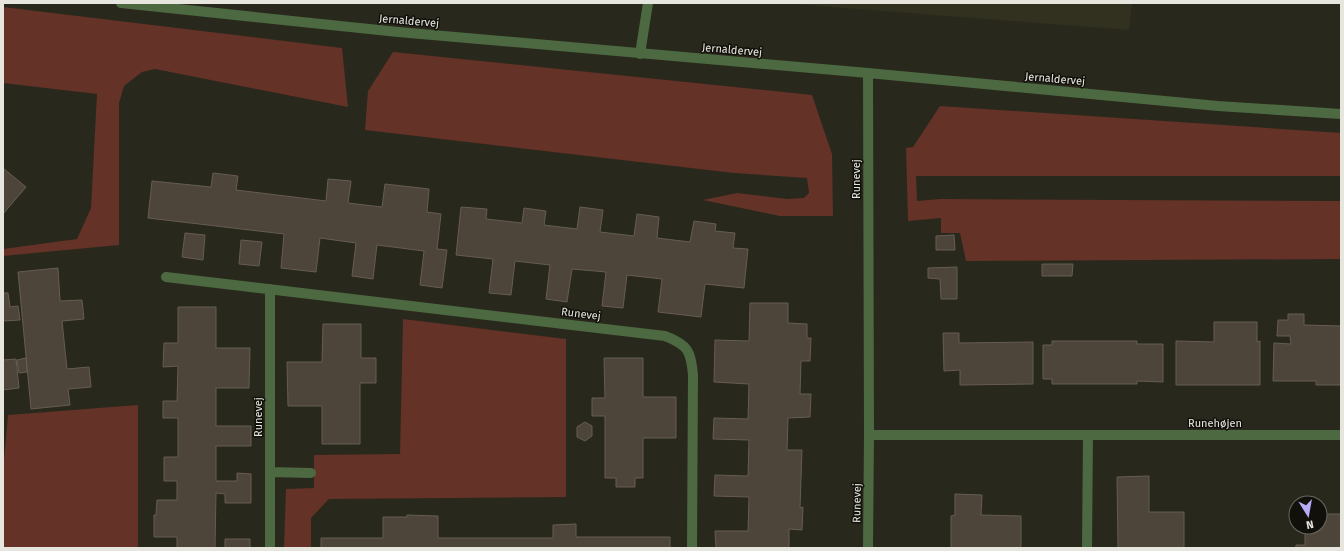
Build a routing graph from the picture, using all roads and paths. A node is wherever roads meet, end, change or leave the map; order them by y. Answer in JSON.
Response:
{"nodes":[{"id":1,"x":122,"y":3,"type":"edge"},
{"id":2,"x":648,"y":3,"type":"edge"},
{"id":3,"x":640,"y":54,"type":"junction"},
{"id":4,"x":868,"y":73,"type":"junction"},
{"id":5,"x":1341,"y":114,"type":"edge"},
{"id":6,"x":166,"y":277,"type":"dead end"},
{"id":7,"x":270,"y":289,"type":"junction"},
{"id":8,"x":869,"y":435,"type":"junction"},
{"id":9,"x":1088,"y":435,"type":"junction"},
{"id":10,"x":1341,"y":435,"type":"edge"},
{"id":11,"x":270,"y":472,"type":"junction"},
{"id":12,"x":311,"y":473,"type":"dead end"},
{"id":13,"x":270,"y":548,"type":"edge"},
{"id":14,"x":692,"y":548,"type":"edge"},
{"id":15,"x":868,"y":548,"type":"edge"},
{"id":16,"x":1087,"y":548,"type":"edge"}],
"edges":[{"from":1,"to":3,"type":"street","name":"Jernaldervej"},
{"from":2,"to":3,"type":"street"},
{"from":3,"to":4,"type":"street","name":"Jernaldervej"},
{"from":4,"to":5,"type":"street","name":"Jernaldervej"},
{"from":4,"to":8,"type":"street","name":"Runevej"},
{"from":6,"to":7,"type":"street","name":"Runevej"},
{"from":7,"to":11,"type":"street","name":"Runevej"},
{"from":7,"to":14,"type":"street","name":"Runevej"},
{"from":8,"to":9,"type":"street","name":"Runehøjen"},
{"from":8,"to":15,"type":"street","name":"Runevej"},
{"from":9,"to":10,"type":"street","name":"Runehøjen"},
{"from":9,"to":16,"type":"street"},
{"from":11,"to":12,"type":"street"},
{"from":11,"to":13,"type":"street","name":"Runevej"}]}
